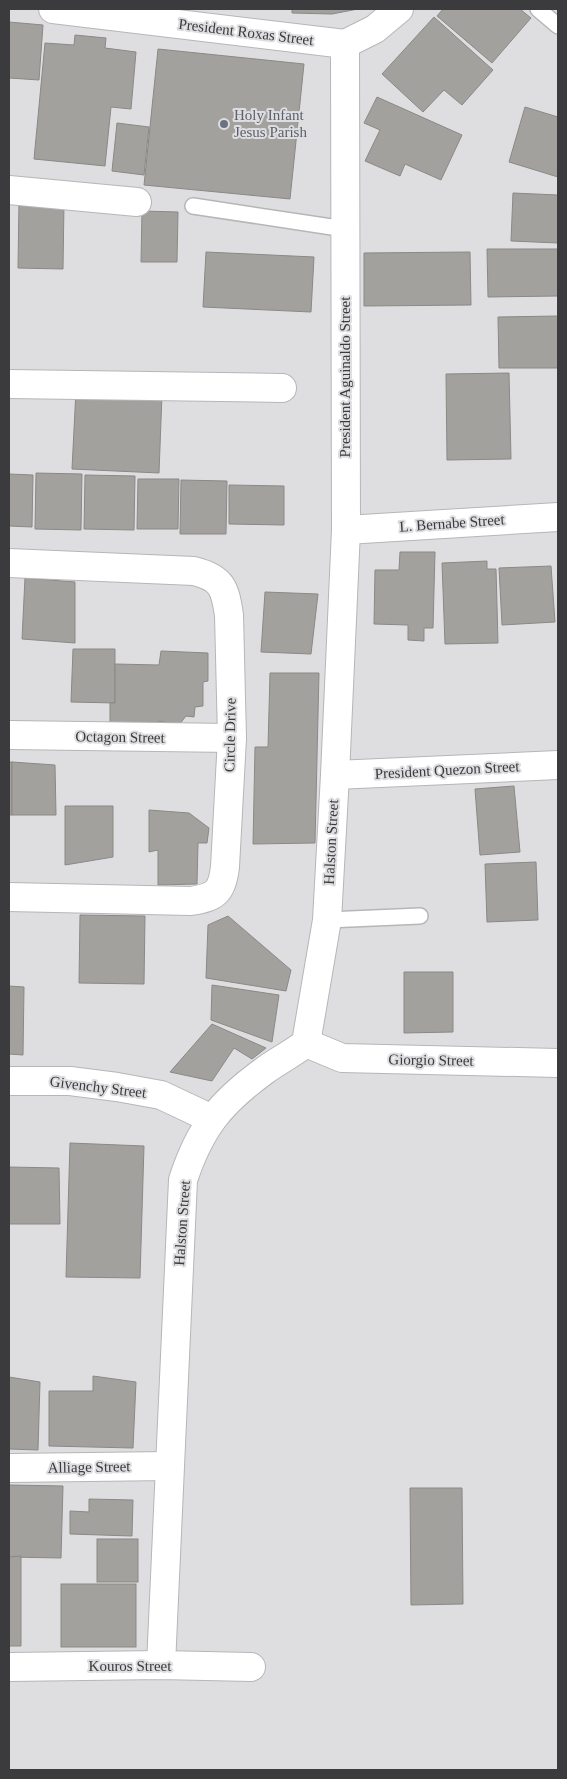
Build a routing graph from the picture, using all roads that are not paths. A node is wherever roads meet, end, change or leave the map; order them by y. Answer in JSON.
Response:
{"nodes":[{"id":1,"x":53,"y":9,"type":"edge"},
{"id":2,"x":399,"y":9,"type":"edge"},
{"id":3,"x":538,"y":9,"type":"edge"},
{"id":4,"x":89,"y":11,"type":"edge"},
{"id":5,"x":558,"y":26,"type":"edge"},
{"id":6,"x":344,"y":44,"type":"junction"},
{"id":7,"x":9,"y":190,"type":"edge"},
{"id":8,"x":137,"y":202,"type":"dead end"},
{"id":9,"x":193,"y":206,"type":"dead end"},
{"id":10,"x":345,"y":228,"type":"junction"},
{"id":11,"x":9,"y":384,"type":"edge"},
{"id":12,"x":282,"y":388,"type":"dead end"},
{"id":13,"x":558,"y":517,"type":"edge"},
{"id":14,"x":346,"y":530,"type":"junction"},
{"id":15,"x":9,"y":563,"type":"edge"},
{"id":16,"x":9,"y":736,"type":"edge"},
{"id":17,"x":232,"y":738,"type":"junction"},
{"id":18,"x":558,"y":765,"type":"edge"},
{"id":19,"x":335,"y":775,"type":"junction"},
{"id":20,"x":9,"y":897,"type":"edge"},
{"id":21,"x":420,"y":916,"type":"dead end"},
{"id":22,"x":327,"y":920,"type":"junction"},
{"id":23,"x":306,"y":1043,"type":"junction"},
{"id":24,"x":558,"y":1063,"type":"edge"},
{"id":25,"x":9,"y":1081,"type":"edge"},
{"id":26,"x":212,"y":1119,"type":"junction"},
{"id":27,"x":169,"y":1466,"type":"junction"},
{"id":28,"x":9,"y":1468,"type":"edge"},
{"id":29,"x":161,"y":1665,"type":"junction"},
{"id":30,"x":9,"y":1666,"type":"edge"},
{"id":31,"x":251,"y":1667,"type":"dead end"}],
"edges":[{"from":1,"to":4,"type":"street","name":"President Roxas Street"},
{"from":2,"to":6,"type":"street"},
{"from":3,"to":5,"type":"lane"},
{"from":4,"to":6,"type":"street","name":"President Roxas Street"},
{"from":6,"to":10,"type":"street","name":"President Aguinaldo Street"},
{"from":7,"to":8,"type":"street"},
{"from":9,"to":10,"type":"lane"},
{"from":10,"to":14,"type":"street","name":"President Aguinaldo Street"},
{"from":11,"to":12,"type":"street"},
{"from":13,"to":14,"type":"street","name":"L. Bernabe Street"},
{"from":14,"to":19,"type":"street","name":"President Aguinaldo Street"},
{"from":15,"to":17,"type":"street","name":"Circle Drive"},
{"from":16,"to":17,"type":"street","name":"Octagon Street"},
{"from":17,"to":20,"type":"street","name":"Circle Drive"},
{"from":18,"to":19,"type":"street","name":"President Quezon Street"},
{"from":19,"to":22,"type":"street","name":"Halston Street"},
{"from":21,"to":22,"type":"lane"},
{"from":22,"to":23,"type":"street","name":"Halston Street"},
{"from":23,"to":24,"type":"street","name":"Giorgio Street"},
{"from":23,"to":26,"type":"street","name":"Halston Street"},
{"from":25,"to":26,"type":"street","name":"Givenchy Street"},
{"from":26,"to":27,"type":"street","name":"Halston Street"},
{"from":27,"to":28,"type":"street","name":"Alliage Street"},
{"from":27,"to":29,"type":"street","name":"Halston Street"},
{"from":29,"to":30,"type":"street","name":"Kouros Street"},
{"from":29,"to":31,"type":"street","name":"Kouros Street"}]}
